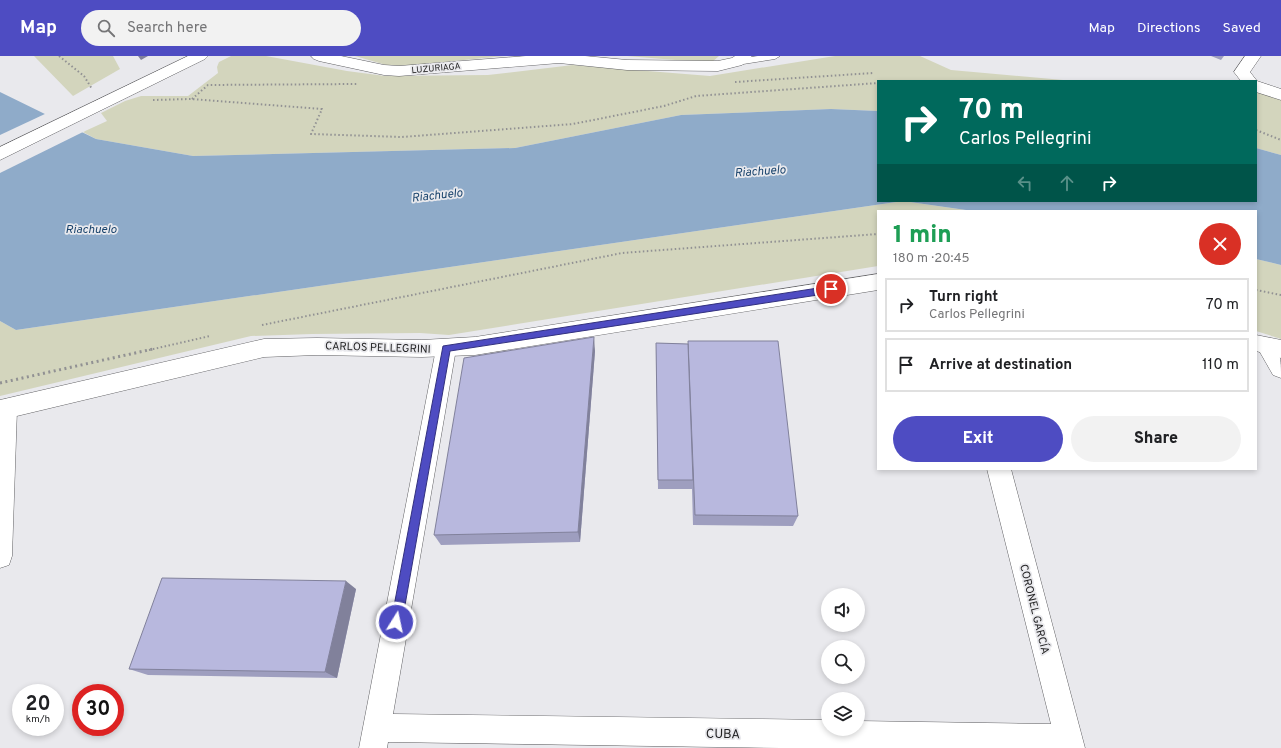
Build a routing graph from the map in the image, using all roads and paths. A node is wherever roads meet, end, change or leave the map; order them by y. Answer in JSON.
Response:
{"nodes":[{"id":1,"x":59,"y":56,"type":"edge"},
{"id":2,"x":200,"y":56,"type":"edge"},
{"id":3,"x":319,"y":56,"type":"edge"},
{"id":4,"x":775,"y":56,"type":"edge"},
{"id":5,"x":740,"y":59,"type":"edge"},
{"id":6,"x":873,"y":73,"type":"dead end"},
{"id":7,"x":730,"y":82,"type":"dead end"},
{"id":8,"x":877,"y":83,"type":"edge"},
{"id":9,"x":361,"y":84,"type":"dead end"},
{"id":10,"x":1257,"y":86,"type":"edge"},
{"id":11,"x":96,"y":94,"type":"dead end"},
{"id":12,"x":1281,"y":95,"type":"edge"},
{"id":13,"x":191,"y":99,"type":"junction"},
{"id":14,"x":152,"y":100,"type":"dead end"},
{"id":15,"x":1257,"y":130,"type":"edge"},
{"id":16,"x":1281,"y":140,"type":"edge"},
{"id":17,"x":0,"y":154,"type":"edge"},
{"id":18,"x":877,"y":234,"type":"edge"},
{"id":19,"x":877,"y":282,"type":"edge"},
{"id":20,"x":1257,"y":290,"type":"edge"},
{"id":21,"x":1281,"y":295,"type":"edge"},
{"id":22,"x":261,"y":325,"type":"dead end"},
{"id":23,"x":215,"y":335,"type":"dead end"},
{"id":24,"x":446,"y":348,"type":"junction"},
{"id":25,"x":1271,"y":349,"type":"edge"},
{"id":26,"x":1281,"y":369,"type":"edge"},
{"id":27,"x":0,"y":382,"type":"edge"},
{"id":28,"x":3,"y":409,"type":"edge"},
{"id":29,"x":998,"y":470,"type":"edge"},
{"id":30,"x":0,"y":556,"type":"edge"},
{"id":31,"x":375,"y":738,"type":"edge"},
{"id":32,"x":1070,"y":743,"type":"edge"}],
"edges":[{"from":1,"to":11,"type":"path"},
{"from":2,"to":17,"type":"street"},
{"from":3,"to":5,"type":"street","name":"LUZURIAGA"},
{"from":4,"to":5,"type":"lane"},
{"from":6,"to":7,"type":"path"},
{"from":8,"to":13,"type":"path"},
{"from":9,"to":13,"type":"path"},
{"from":10,"to":12,"type":"street"},
{"from":13,"to":14,"type":"path"},
{"from":15,"to":16,"type":"path"},
{"from":18,"to":22,"type":"path"},
{"from":19,"to":24,"type":"street","name":"CARLOS PELLEGRINI"},
{"from":20,"to":21,"type":"path"},
{"from":23,"to":27,"type":"path"},
{"from":24,"to":28,"type":"street","name":"CARLOS PELLEGRINI"},
{"from":24,"to":31,"type":"street"},
{"from":25,"to":26,"type":"street"},
{"from":28,"to":30,"type":"street"},
{"from":29,"to":32,"type":"street","name":"CORONEL GARCÍA"},
{"from":31,"to":32,"type":"street","name":"CUBA"}]}
